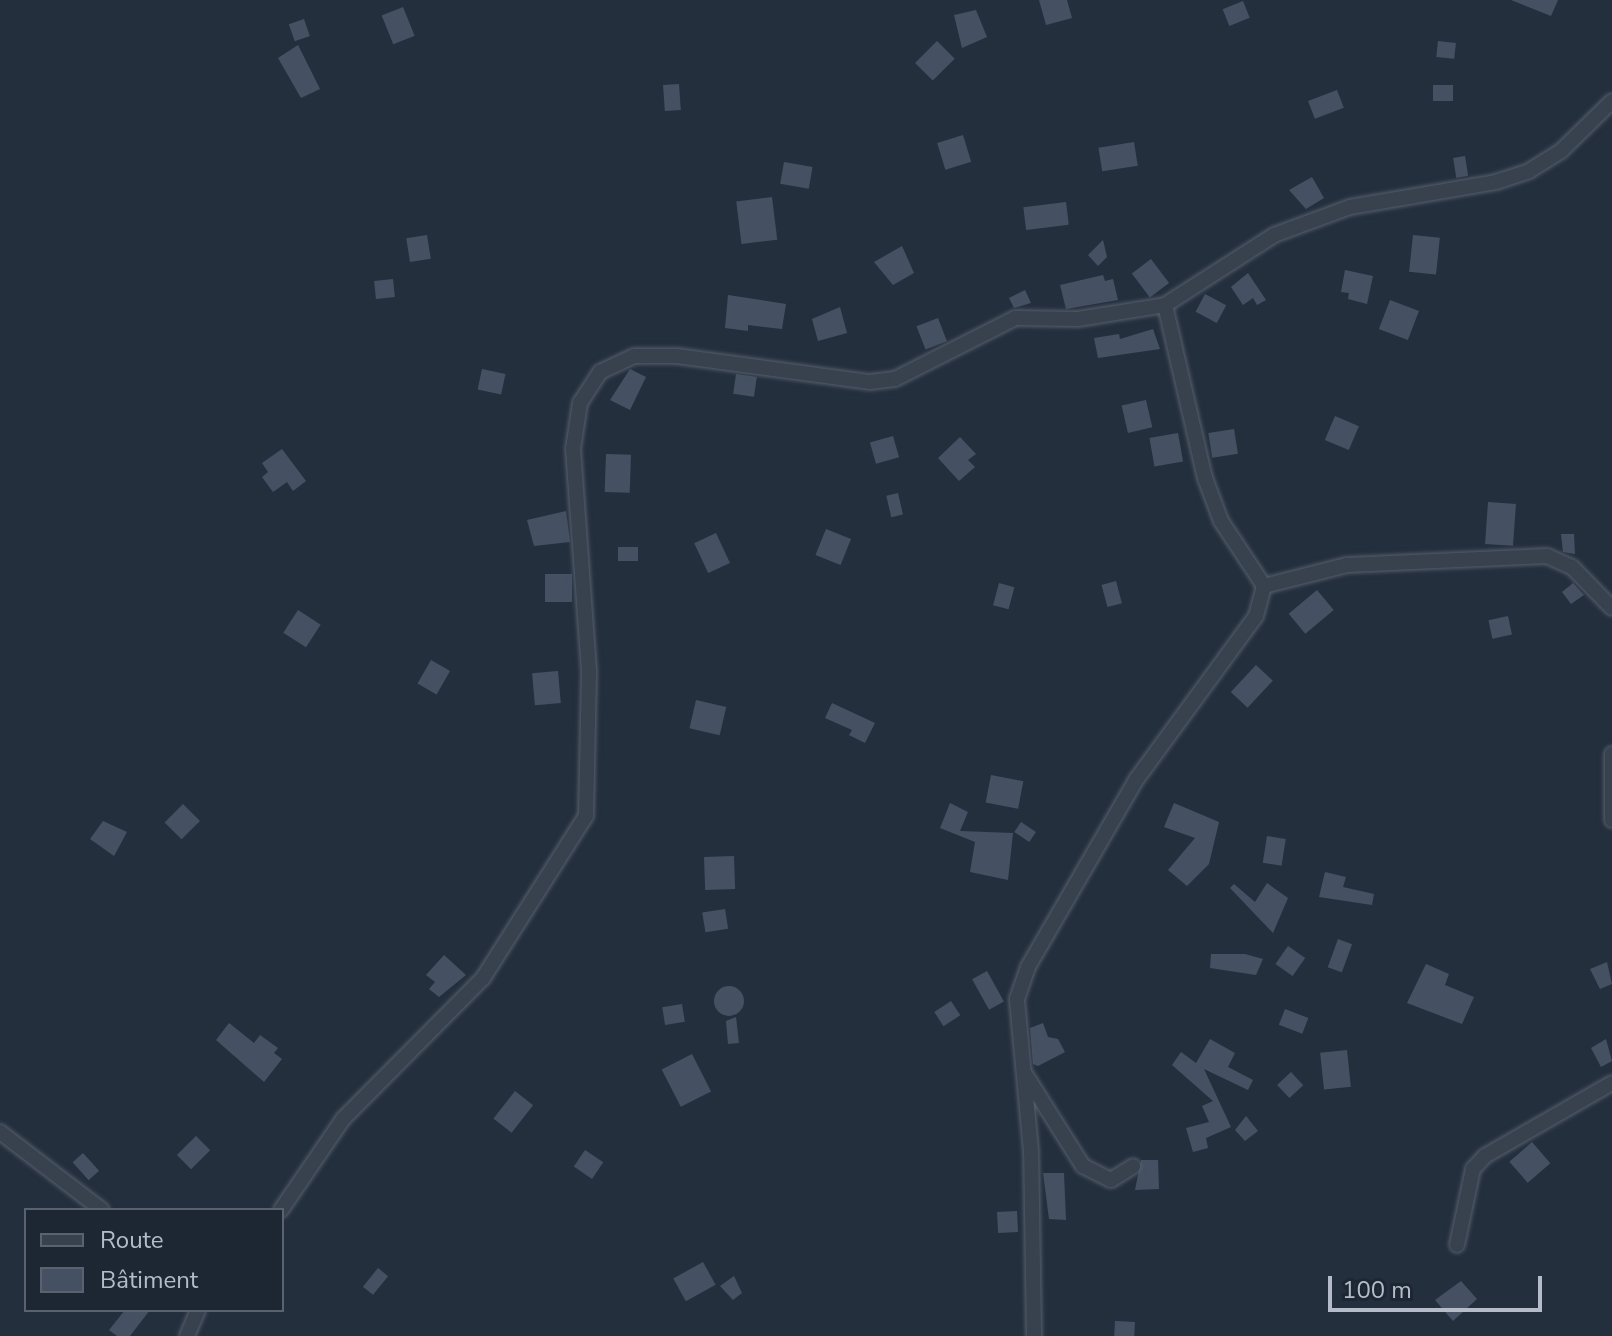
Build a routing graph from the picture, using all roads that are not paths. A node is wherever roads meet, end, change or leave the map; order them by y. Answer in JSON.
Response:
{"nodes":[{"id":1,"x":1612,"y":101,"type":"edge"},
{"id":2,"x":1165,"y":305,"type":"junction"},
{"id":3,"x":1264,"y":586,"type":"junction"},
{"id":4,"x":1612,"y":608,"type":"edge"},
{"id":5,"x":1612,"y":754,"type":"edge"},
{"id":6,"x":1612,"y":820,"type":"edge"},
{"id":7,"x":1021,"y":1067,"type":"junction"},
{"id":8,"x":1612,"y":1083,"type":"edge"},
{"id":9,"x":0,"y":1132,"type":"edge"},
{"id":10,"x":1133,"y":1166,"type":"dead end"},
{"id":11,"x":99,"y":1208,"type":"edge"},
{"id":12,"x":282,"y":1208,"type":"edge"},
{"id":13,"x":1457,"y":1245,"type":"dead end"},
{"id":14,"x":197,"y":1312,"type":"edge"},
{"id":15,"x":187,"y":1336,"type":"edge"},
{"id":16,"x":1034,"y":1336,"type":"edge"}],
"edges":[{"from":1,"to":2,"type":"street"},
{"from":2,"to":3,"type":"street"},
{"from":2,"to":12,"type":"street"},
{"from":3,"to":4,"type":"street"},
{"from":3,"to":7,"type":"street"},
{"from":5,"to":6,"type":"street"},
{"from":7,"to":10,"type":"street"},
{"from":7,"to":16,"type":"street"},
{"from":8,"to":13,"type":"street"},
{"from":9,"to":11,"type":"street"},
{"from":14,"to":15,"type":"street"}]}
